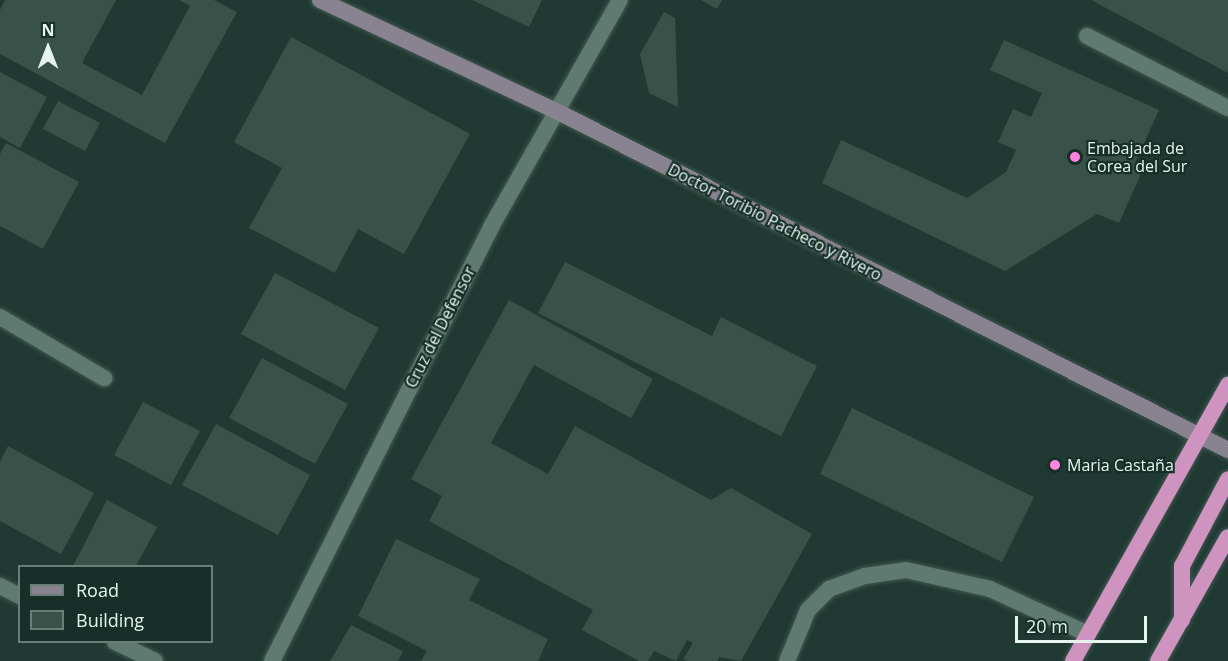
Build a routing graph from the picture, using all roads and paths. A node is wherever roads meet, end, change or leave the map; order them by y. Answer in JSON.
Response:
{"nodes":[{"id":1,"x":320,"y":0,"type":"edge"},
{"id":2,"x":620,"y":0,"type":"edge"},
{"id":3,"x":1087,"y":36,"type":"dead end"},
{"id":4,"x":1228,"y":108,"type":"edge"},
{"id":5,"x":554,"y":110,"type":"junction"},
{"id":6,"x":0,"y":316,"type":"edge"},
{"id":7,"x":104,"y":378,"type":"dead end"},
{"id":8,"x":1228,"y":385,"type":"edge"},
{"id":9,"x":1200,"y":434,"type":"junction"},
{"id":10,"x":1228,"y":450,"type":"edge"},
{"id":11,"x":1228,"y":478,"type":"edge"},
{"id":12,"x":1228,"y":537,"type":"edge"},
{"id":13,"x":0,"y":586,"type":"edge"},
{"id":14,"x":18,"y":595,"type":"edge"},
{"id":15,"x":1182,"y":620,"type":"junction"},
{"id":16,"x":1088,"y":634,"type":"junction"},
{"id":17,"x":117,"y":643,"type":"edge"},
{"id":18,"x":155,"y":661,"type":"edge"},
{"id":19,"x":272,"y":661,"type":"edge"},
{"id":20,"x":787,"y":661,"type":"edge"},
{"id":21,"x":1073,"y":661,"type":"edge"},
{"id":22,"x":1158,"y":661,"type":"edge"}],
"edges":[{"from":1,"to":5,"type":"main road","name":"Doctor Toribio Pacheco y Rivero"},
{"from":2,"to":5,"type":"street","name":"Cruz del Defensor"},
{"from":3,"to":4,"type":"street"},
{"from":5,"to":9,"type":"main road","name":"Doctor Toribio Pacheco y Rivero"},
{"from":5,"to":19,"type":"street","name":"Cruz del Defensor"},
{"from":6,"to":7,"type":"street"},
{"from":8,"to":9,"type":"highway"},
{"from":9,"to":10,"type":"main road","name":"Doctor Toribio Pacheco y Rivero"},
{"from":9,"to":16,"type":"highway"},
{"from":11,"to":15,"type":"highway"},
{"from":12,"to":15,"type":"highway"},
{"from":13,"to":14,"type":"street"},
{"from":15,"to":22,"type":"highway"},
{"from":16,"to":20,"type":"street"},
{"from":16,"to":21,"type":"highway"},
{"from":17,"to":18,"type":"street"}]}
